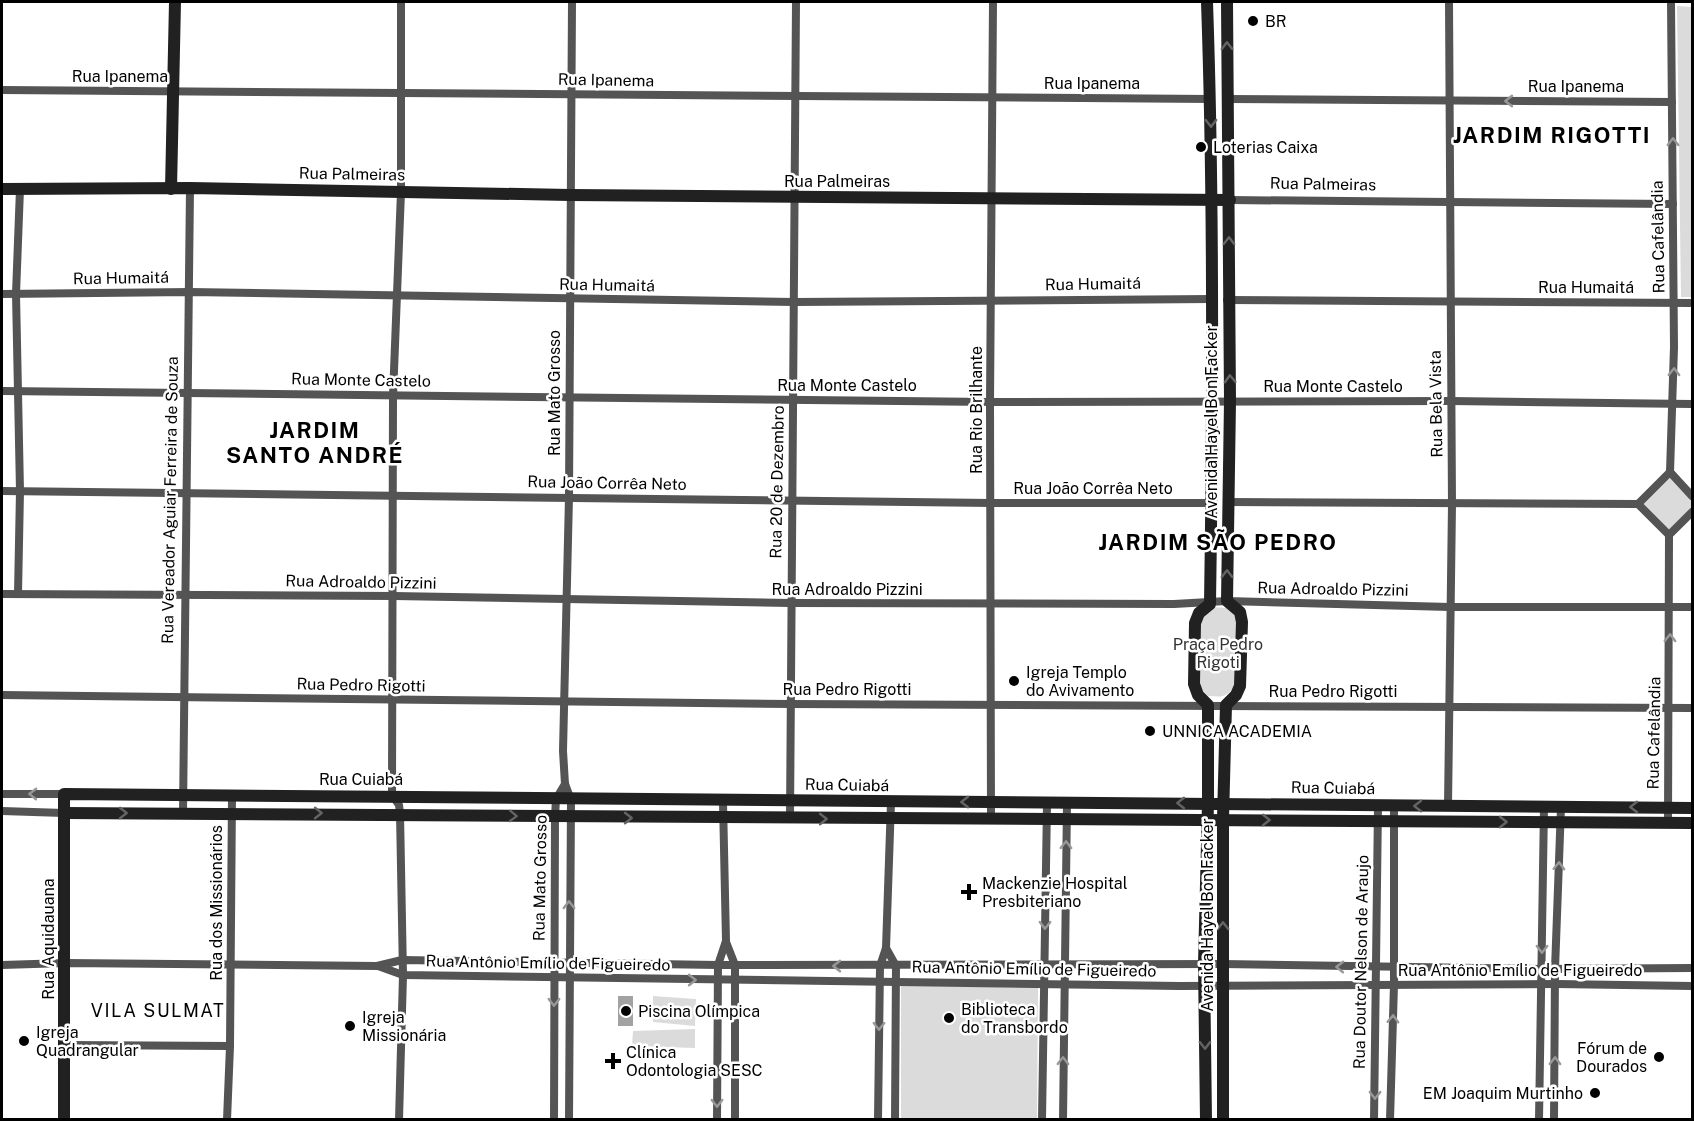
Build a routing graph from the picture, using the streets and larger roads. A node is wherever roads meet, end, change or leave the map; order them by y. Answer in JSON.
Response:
{"nodes":[{"id":1,"x":174,"y":2,"type":"edge"},
{"id":2,"x":401,"y":2,"type":"edge"},
{"id":3,"x":572,"y":2,"type":"edge"},
{"id":4,"x":796,"y":2,"type":"edge"},
{"id":5,"x":993,"y":2,"type":"edge"},
{"id":6,"x":1207,"y":2,"type":"edge"},
{"id":7,"x":1227,"y":2,"type":"edge"},
{"id":8,"x":1449,"y":2,"type":"edge"},
{"id":9,"x":1671,"y":2,"type":"edge"},
{"id":10,"x":2,"y":90,"type":"edge"},
{"id":11,"x":174,"y":91,"type":"junction"},
{"id":12,"x":401,"y":92,"type":"junction"},
{"id":13,"x":572,"y":95,"type":"junction"},
{"id":14,"x":795,"y":97,"type":"junction"},
{"id":15,"x":992,"y":98,"type":"junction"},
{"id":16,"x":1210,"y":99,"type":"junction"},
{"id":17,"x":1228,"y":99,"type":"junction"},
{"id":18,"x":1451,"y":101,"type":"junction"},
{"id":19,"x":1672,"y":102,"type":"junction"},
{"id":20,"x":190,"y":188,"type":"junction"},
{"id":21,"x":2,"y":189,"type":"edge"},
{"id":22,"x":20,"y":189,"type":"junction"},
{"id":23,"x":171,"y":189,"type":"junction"},
{"id":24,"x":401,"y":192,"type":"junction"},
{"id":25,"x":570,"y":195,"type":"junction"},
{"id":26,"x":794,"y":197,"type":"junction"},
{"id":27,"x":993,"y":199,"type":"junction"},
{"id":28,"x":1212,"y":200,"type":"junction"},
{"id":29,"x":1230,"y":200,"type":"junction"},
{"id":30,"x":1449,"y":202,"type":"junction"},
{"id":31,"x":1673,"y":204,"type":"junction"},
{"id":32,"x":190,"y":292,"type":"junction"},
{"id":33,"x":2,"y":294,"type":"edge"},
{"id":34,"x":16,"y":294,"type":"junction"},
{"id":35,"x":395,"y":294,"type":"junction"},
{"id":36,"x":1212,"y":299,"type":"junction"},
{"id":37,"x":568,"y":300,"type":"junction"},
{"id":38,"x":991,"y":300,"type":"junction"},
{"id":39,"x":1227,"y":300,"type":"junction"},
{"id":40,"x":1449,"y":301,"type":"junction"},
{"id":41,"x":794,"y":302,"type":"junction"},
{"id":42,"x":1674,"y":303,"type":"junction"},
{"id":43,"x":1692,"y":303,"type":"edge"},
{"id":44,"x":2,"y":392,"type":"edge"},
{"id":45,"x":16,"y":392,"type":"junction"},
{"id":46,"x":187,"y":394,"type":"junction"},
{"id":47,"x":393,"y":396,"type":"junction"},
{"id":48,"x":569,"y":398,"type":"junction"},
{"id":49,"x":793,"y":400,"type":"junction"},
{"id":50,"x":1210,"y":401,"type":"junction"},
{"id":51,"x":1230,"y":401,"type":"junction"},
{"id":52,"x":1451,"y":401,"type":"junction"},
{"id":53,"x":990,"y":402,"type":"junction"},
{"id":54,"x":1673,"y":404,"type":"junction"},
{"id":55,"x":1692,"y":404,"type":"edge"},
{"id":56,"x":1670,"y":472,"type":"junction"},
{"id":57,"x":2,"y":491,"type":"edge"},
{"id":58,"x":20,"y":491,"type":"junction"},
{"id":59,"x":185,"y":493,"type":"junction"},
{"id":60,"x":393,"y":495,"type":"junction"},
{"id":61,"x":1692,"y":496,"type":"edge"},
{"id":62,"x":569,"y":497,"type":"junction"},
{"id":63,"x":791,"y":500,"type":"junction"},
{"id":64,"x":1228,"y":502,"type":"junction"},
{"id":65,"x":992,"y":503,"type":"junction"},
{"id":66,"x":1212,"y":503,"type":"junction"},
{"id":67,"x":1452,"y":504,"type":"junction"},
{"id":68,"x":1638,"y":504,"type":"junction"},
{"id":69,"x":1692,"y":512,"type":"edge"},
{"id":70,"x":1669,"y":535,"type":"junction"},
{"id":71,"x":2,"y":594,"type":"edge"},
{"id":72,"x":18,"y":594,"type":"junction"},
{"id":73,"x":186,"y":595,"type":"junction"},
{"id":74,"x":394,"y":596,"type":"junction"},
{"id":75,"x":567,"y":600,"type":"junction"},
{"id":76,"x":1227,"y":601,"type":"junction"},
{"id":77,"x":790,"y":603,"type":"junction"},
{"id":78,"x":1210,"y":604,"type":"junction"},
{"id":79,"x":992,"y":605,"type":"junction"},
{"id":80,"x":1450,"y":607,"type":"junction"},
{"id":81,"x":1671,"y":607,"type":"junction"},
{"id":82,"x":1692,"y":607,"type":"edge"},
{"id":83,"x":2,"y":695,"type":"edge"},
{"id":84,"x":184,"y":696,"type":"junction"},
{"id":85,"x":393,"y":701,"type":"junction"},
{"id":86,"x":564,"y":702,"type":"junction"},
{"id":87,"x":790,"y":704,"type":"junction"},
{"id":88,"x":992,"y":705,"type":"junction"},
{"id":89,"x":1208,"y":705,"type":"junction"},
{"id":90,"x":1226,"y":705,"type":"junction"},
{"id":91,"x":1448,"y":706,"type":"junction"},
{"id":92,"x":1670,"y":708,"type":"junction"},
{"id":93,"x":1692,"y":708,"type":"edge"},
{"id":94,"x":565,"y":784,"type":"junction"},
{"id":95,"x":2,"y":794,"type":"edge"},
{"id":96,"x":64,"y":794,"type":"junction"},
{"id":97,"x":183,"y":795,"type":"junction"},
{"id":98,"x":232,"y":795,"type":"junction"},
{"id":99,"x":392,"y":795,"type":"junction"},
{"id":100,"x":556,"y":799,"type":"junction"},
{"id":101,"x":571,"y":800,"type":"junction"},
{"id":102,"x":790,"y":801,"type":"junction"},
{"id":103,"x":723,"y":802,"type":"junction"},
{"id":104,"x":891,"y":802,"type":"junction"},
{"id":105,"x":992,"y":802,"type":"junction"},
{"id":106,"x":1107,"y":802,"type":"junction"},
{"id":107,"x":1224,"y":802,"type":"junction"},
{"id":108,"x":1067,"y":803,"type":"junction"},
{"id":109,"x":1208,"y":803,"type":"junction"},
{"id":110,"x":1047,"y":804,"type":"junction"},
{"id":111,"x":1378,"y":806,"type":"junction"},
{"id":112,"x":1394,"y":806,"type":"junction"},
{"id":113,"x":1448,"y":806,"type":"junction"},
{"id":114,"x":1544,"y":807,"type":"junction"},
{"id":115,"x":1561,"y":807,"type":"junction"},
{"id":116,"x":1668,"y":807,"type":"junction"},
{"id":117,"x":1692,"y":808,"type":"edge"},
{"id":118,"x":2,"y":811,"type":"edge"},
{"id":119,"x":183,"y":812,"type":"junction"},
{"id":120,"x":231,"y":812,"type":"junction"},
{"id":121,"x":64,"y":813,"type":"junction"},
{"id":122,"x":400,"y":813,"type":"junction"},
{"id":123,"x":555,"y":817,"type":"junction"},
{"id":124,"x":570,"y":818,"type":"junction"},
{"id":125,"x":724,"y":818,"type":"junction"},
{"id":126,"x":790,"y":818,"type":"junction"},
{"id":127,"x":1208,"y":818,"type":"junction"},
{"id":128,"x":891,"y":819,"type":"junction"},
{"id":129,"x":991,"y":819,"type":"junction"},
{"id":130,"x":1107,"y":819,"type":"junction"},
{"id":131,"x":1223,"y":819,"type":"junction"},
{"id":132,"x":1047,"y":820,"type":"junction"},
{"id":133,"x":1067,"y":820,"type":"junction"},
{"id":134,"x":1378,"y":822,"type":"junction"},
{"id":135,"x":1395,"y":822,"type":"junction"},
{"id":136,"x":1560,"y":822,"type":"junction"},
{"id":137,"x":1668,"y":822,"type":"junction"},
{"id":138,"x":1544,"y":823,"type":"junction"},
{"id":139,"x":1692,"y":823,"type":"edge"},
{"id":140,"x":726,"y":941,"type":"junction"},
{"id":141,"x":886,"y":948,"type":"junction"},
{"id":142,"x":402,"y":960,"type":"junction"},
{"id":143,"x":66,"y":963,"type":"junction"},
{"id":144,"x":554,"y":963,"type":"junction"},
{"id":145,"x":230,"y":964,"type":"junction"},
{"id":146,"x":569,"y":964,"type":"junction"},
{"id":147,"x":1204,"y":964,"type":"junction"},
{"id":148,"x":1223,"y":964,"type":"junction"},
{"id":149,"x":2,"y":965,"type":"edge"},
{"id":150,"x":718,"y":965,"type":"junction"},
{"id":151,"x":735,"y":965,"type":"junction"},
{"id":152,"x":377,"y":966,"type":"junction"},
{"id":153,"x":880,"y":966,"type":"junction"},
{"id":154,"x":896,"y":966,"type":"junction"},
{"id":155,"x":1045,"y":966,"type":"junction"},
{"id":156,"x":1065,"y":966,"type":"junction"},
{"id":157,"x":1377,"y":968,"type":"junction"},
{"id":158,"x":1394,"y":968,"type":"junction"},
{"id":159,"x":1692,"y":968,"type":"edge"},
{"id":160,"x":1542,"y":969,"type":"junction"},
{"id":161,"x":1555,"y":969,"type":"junction"},
{"id":162,"x":403,"y":975,"type":"junction"},
{"id":163,"x":554,"y":979,"type":"junction"},
{"id":164,"x":569,"y":979,"type":"junction"},
{"id":165,"x":718,"y":980,"type":"junction"},
{"id":166,"x":736,"y":980,"type":"junction"},
{"id":167,"x":880,"y":981,"type":"junction"},
{"id":168,"x":896,"y":982,"type":"junction"},
{"id":169,"x":1204,"y":984,"type":"junction"},
{"id":170,"x":1224,"y":984,"type":"junction"},
{"id":171,"x":1394,"y":984,"type":"junction"},
{"id":172,"x":1542,"y":984,"type":"junction"},
{"id":173,"x":1556,"y":984,"type":"junction"},
{"id":174,"x":1044,"y":985,"type":"junction"},
{"id":175,"x":1064,"y":985,"type":"junction"},
{"id":176,"x":1377,"y":985,"type":"junction"},
{"id":177,"x":1692,"y":986,"type":"edge"},
{"id":178,"x":65,"y":1045,"type":"junction"},
{"id":179,"x":231,"y":1046,"type":"junction"},
{"id":180,"x":64,"y":1119,"type":"edge"},
{"id":181,"x":227,"y":1119,"type":"edge"},
{"id":182,"x":399,"y":1119,"type":"edge"},
{"id":183,"x":554,"y":1119,"type":"edge"},
{"id":184,"x":569,"y":1119,"type":"edge"},
{"id":185,"x":717,"y":1119,"type":"edge"},
{"id":186,"x":735,"y":1119,"type":"edge"},
{"id":187,"x":878,"y":1119,"type":"edge"},
{"id":188,"x":895,"y":1119,"type":"edge"},
{"id":189,"x":1042,"y":1119,"type":"edge"},
{"id":190,"x":1063,"y":1119,"type":"edge"},
{"id":191,"x":1206,"y":1119,"type":"edge"},
{"id":192,"x":1222,"y":1119,"type":"edge"},
{"id":193,"x":1374,"y":1119,"type":"edge"},
{"id":194,"x":1390,"y":1119,"type":"edge"},
{"id":195,"x":1539,"y":1119,"type":"edge"},
{"id":196,"x":1554,"y":1119,"type":"edge"}],
"edges":[{"from":1,"to":11,"type":"street"},
{"from":2,"to":12,"type":"street"},
{"from":3,"to":13,"type":"street","name":"Rua Mato Grosso"},
{"from":4,"to":14,"type":"street","name":"Rua 20 de Dezembro"},
{"from":5,"to":15,"type":"street","name":"Rua Rio Brilhante"},
{"from":6,"to":16,"type":"street","name":"Avenida Hayel Bon Facker"},
{"from":17,"to":7,"type":"street","name":"Avenida Hayel Bon Facker","one_way":true},
{"from":8,"to":18,"type":"street","name":"Rua Bela Vista"},
{"from":9,"to":19,"type":"street","name":"Rua Cafelândia"},
{"from":10,"to":11,"type":"street","name":"Rua Ipanema"},
{"from":11,"to":12,"type":"street","name":"Rua Ipanema"},
{"from":11,"to":23,"type":"street"},
{"from":12,"to":13,"type":"street","name":"Rua Ipanema"},
{"from":12,"to":24,"type":"street"},
{"from":13,"to":14,"type":"street","name":"Rua Ipanema"},
{"from":13,"to":25,"type":"street","name":"Rua Mato Grosso"},
{"from":14,"to":15,"type":"street","name":"Rua Ipanema"},
{"from":14,"to":26,"type":"street","name":"Rua 20 de Dezembro"},
{"from":15,"to":16,"type":"street","name":"Rua Ipanema"},
{"from":15,"to":27,"type":"street","name":"Rua Rio Brilhante"},
{"from":16,"to":28,"type":"street","name":"Avenida Hayel Bon Facker","one_way":true},
{"from":17,"to":18,"type":"street","name":"Rua Ipanema"},
{"from":17,"to":29,"type":"street","name":"Avenida Hayel Bon Facker"},
{"from":19,"to":18,"type":"street","name":"Rua Ipanema","one_way":true},
{"from":18,"to":30,"type":"street","name":"Rua Bela Vista"},
{"from":31,"to":19,"type":"street","name":"Rua Cafelândia","one_way":true},
{"from":20,"to":23,"type":"street","name":"Rua Palmeiras"},
{"from":20,"to":24,"type":"street","name":"Rua Palmeiras"},
{"from":20,"to":32,"type":"street","name":"Rua Vereador Aguiar Ferreira de Souza"},
{"from":21,"to":22,"type":"street","name":"Rua Palmeiras"},
{"from":22,"to":23,"type":"street","name":"Rua Palmeiras"},
{"from":22,"to":34,"type":"street"},
{"from":24,"to":25,"type":"street","name":"Rua Palmeiras"},
{"from":24,"to":35,"type":"street"},
{"from":25,"to":26,"type":"street","name":"Rua Palmeiras"},
{"from":25,"to":37,"type":"street","name":"Rua Mato Grosso"},
{"from":26,"to":27,"type":"street","name":"Rua Palmeiras"},
{"from":26,"to":41,"type":"street","name":"Rua 20 de Dezembro"},
{"from":27,"to":28,"type":"street","name":"Rua Palmeiras"},
{"from":27,"to":38,"type":"street","name":"Rua Rio Brilhante"},
{"from":28,"to":29,"type":"street","name":"Rua Palmeiras"},
{"from":28,"to":36,"type":"street","name":"Avenida Hayel Bon Facker"},
{"from":29,"to":30,"type":"street","name":"Rua Palmeiras"},
{"from":39,"to":29,"type":"street","name":"Avenida Hayel Bon Facker","one_way":true},
{"from":30,"to":31,"type":"street","name":"Rua Palmeiras"},
{"from":30,"to":40,"type":"street","name":"Rua Bela Vista"},
{"from":31,"to":42,"type":"street","name":"Rua Cafelândia"},
{"from":32,"to":34,"type":"street","name":"Rua Humaitá"},
{"from":32,"to":35,"type":"street","name":"Rua Humaitá"},
{"from":32,"to":46,"type":"street","name":"Rua Vereador Aguiar Ferreira de Souza"},
{"from":33,"to":34,"type":"street","name":"Rua Humaitá"},
{"from":34,"to":45,"type":"street"},
{"from":35,"to":37,"type":"street","name":"Rua Humaitá"},
{"from":35,"to":47,"type":"street"},
{"from":36,"to":38,"type":"street","name":"Rua Humaitá"},
{"from":36,"to":50,"type":"street","name":"Avenida Hayel Bon Facker"},
{"from":37,"to":41,"type":"street","name":"Rua Humaitá"},
{"from":37,"to":48,"type":"street","name":"Rua Mato Grosso"},
{"from":38,"to":41,"type":"street","name":"Rua Humaitá"},
{"from":38,"to":53,"type":"street","name":"Rua Rio Brilhante"},
{"from":39,"to":40,"type":"street","name":"Rua Humaitá"},
{"from":51,"to":39,"type":"street","name":"Avenida Hayel Bon Facker","one_way":true},
{"from":40,"to":42,"type":"street","name":"Rua Humaitá"},
{"from":40,"to":52,"type":"street","name":"Rua Bela Vista"},
{"from":41,"to":49,"type":"street","name":"Rua 20 de Dezembro"},
{"from":42,"to":43,"type":"street","name":"Rua Humaitá"},
{"from":54,"to":42,"type":"street","name":"Rua Cafelândia","one_way":true},
{"from":44,"to":45,"type":"street","name":"Rua Monte Castelo"},
{"from":45,"to":46,"type":"street","name":"Rua Monte Castelo"},
{"from":45,"to":58,"type":"street"},
{"from":46,"to":47,"type":"street","name":"Rua Monte Castelo"},
{"from":46,"to":59,"type":"street","name":"Rua Vereador Aguiar Ferreira de Souza"},
{"from":47,"to":48,"type":"street","name":"Rua Monte Castelo"},
{"from":47,"to":60,"type":"street"},
{"from":48,"to":49,"type":"street","name":"Rua Monte Castelo"},
{"from":48,"to":62,"type":"street","name":"Rua Mato Grosso"},
{"from":49,"to":53,"type":"street","name":"Rua Monte Castelo"},
{"from":49,"to":63,"type":"street","name":"Rua 20 de Dezembro"},
{"from":50,"to":51,"type":"street","name":"Rua Monte Castelo"},
{"from":50,"to":53,"type":"street","name":"Rua Monte Castelo"},
{"from":50,"to":66,"type":"street","name":"Avenida Hayel Bon Facker"},
{"from":51,"to":52,"type":"street","name":"Rua Monte Castelo"},
{"from":51,"to":64,"type":"street","name":"Avenida Hayel Bon Facker"},
{"from":52,"to":54,"type":"street","name":"Rua Monte Castelo"},
{"from":52,"to":67,"type":"street","name":"Rua Bela Vista"},
{"from":53,"to":65,"type":"street","name":"Rua Rio Brilhante"},
{"from":54,"to":55,"type":"street","name":"Rua Monte Castelo"},
{"from":54,"to":56,"type":"street","name":"Rua Cafelândia"},
{"from":56,"to":61,"type":"street"},
{"from":56,"to":68,"type":"street"},
{"from":57,"to":58,"type":"street","name":"Rua João Corrêa Neto"},
{"from":58,"to":59,"type":"street","name":"Rua João Corrêa Neto"},
{"from":58,"to":72,"type":"street"},
{"from":59,"to":60,"type":"street","name":"Rua João Corrêa Neto"},
{"from":59,"to":73,"type":"street","name":"Rua Vereador Aguiar Ferreira de Souza"},
{"from":60,"to":62,"type":"street","name":"Rua João Corrêa Neto"},
{"from":60,"to":74,"type":"street"},
{"from":62,"to":63,"type":"street","name":"Rua João Corrêa Neto"},
{"from":62,"to":75,"type":"street","name":"Rua Mato Grosso"},
{"from":63,"to":65,"type":"street","name":"Rua João Corrêa Neto"},
{"from":63,"to":77,"type":"street","name":"Rua 20 de Dezembro"},
{"from":64,"to":67,"type":"street"},
{"from":76,"to":64,"type":"street","name":"Avenida Hayel Bon Facker","one_way":true},
{"from":65,"to":66,"type":"street","name":"Rua João Corrêa Neto"},
{"from":65,"to":79,"type":"street","name":"Rua Rio Brilhante"},
{"from":66,"to":78,"type":"street","name":"Avenida Hayel Bon Facker"},
{"from":67,"to":68,"type":"street"},
{"from":67,"to":80,"type":"street","name":"Rua Bela Vista"},
{"from":68,"to":70,"type":"street"},
{"from":69,"to":70,"type":"street"},
{"from":70,"to":81,"type":"street","name":"Rua Cafelândia"},
{"from":71,"to":72,"type":"street","name":"Rua Adroaldo Pizzini"},
{"from":72,"to":73,"type":"street","name":"Rua Adroaldo Pizzini"},
{"from":73,"to":74,"type":"street","name":"Rua Adroaldo Pizzini"},
{"from":73,"to":84,"type":"street","name":"Rua Vereador Aguiar Ferreira de Souza"},
{"from":74,"to":75,"type":"street","name":"Rua Adroaldo Pizzini"},
{"from":74,"to":85,"type":"street"},
{"from":75,"to":77,"type":"street","name":"Rua Adroaldo Pizzini"},
{"from":75,"to":86,"type":"street","name":"Rua Mato Grosso"},
{"from":76,"to":78,"type":"street","name":"Rua Adroaldo Pizzini"},
{"from":76,"to":80,"type":"street","name":"Rua Adroaldo Pizzini"},
{"from":76,"to":90,"type":"street","name":"Avenida Hayel Bon Facker"},
{"from":77,"to":79,"type":"street","name":"Rua Adroaldo Pizzini"},
{"from":77,"to":87,"type":"street","name":"Rua 20 de Dezembro"},
{"from":78,"to":79,"type":"street","name":"Rua Adroaldo Pizzini"},
{"from":78,"to":89,"type":"street","name":"Avenida Hayel Bon Facker"},
{"from":79,"to":88,"type":"street","name":"Rua Rio Brilhante"},
{"from":80,"to":81,"type":"street","name":"Rua Adroaldo Pizzini"},
{"from":80,"to":91,"type":"street","name":"Rua Bela Vista"},
{"from":81,"to":82,"type":"street","name":"Rua Adroaldo Pizzini"},
{"from":92,"to":81,"type":"street","name":"Rua Cafelândia","one_way":true},
{"from":83,"to":84,"type":"street","name":"Rua Pedro Rigotti"},
{"from":84,"to":85,"type":"street","name":"Rua Pedro Rigotti"},
{"from":84,"to":97,"type":"street","name":"Rua Vereador Aguiar Ferreira de Souza"},
{"from":85,"to":86,"type":"street","name":"Rua Pedro Rigotti"},
{"from":85,"to":99,"type":"street"},
{"from":86,"to":87,"type":"street","name":"Rua Pedro Rigotti"},
{"from":86,"to":94,"type":"street","name":"Rua Mato Grosso"},
{"from":87,"to":88,"type":"street","name":"Rua Pedro Rigotti"},
{"from":87,"to":102,"type":"street","name":"Rua 20 de Dezembro"},
{"from":88,"to":89,"type":"street","name":"Rua Pedro Rigotti"},
{"from":88,"to":105,"type":"street","name":"Rua Rio Brilhante"},
{"from":89,"to":90,"type":"street","name":"Rua Pedro Rigotti"},
{"from":89,"to":109,"type":"street","name":"Avenida Hayel Bon Facker"},
{"from":90,"to":91,"type":"street","name":"Rua Pedro Rigotti"},
{"from":90,"to":107,"type":"street","name":"Avenida Hayel Bon Facker"},
{"from":91,"to":92,"type":"street","name":"Rua Pedro Rigotti"},
{"from":91,"to":113,"type":"street","name":"Rua Bela Vista"},
{"from":92,"to":93,"type":"street","name":"Rua Pedro Rigotti"},
{"from":92,"to":116,"type":"street","name":"Rua Cafelândia"},
{"from":94,"to":100,"type":"street","name":"Rua Mato Grosso"},
{"from":94,"to":101,"type":"street","name":"Rua Mato Grosso"},
{"from":96,"to":95,"type":"street","name":"Rua Cuiabá","one_way":true},
{"from":96,"to":97,"type":"street","name":"Rua Cuiabá"},
{"from":96,"to":121,"type":"street","name":"Rua Aquidauana"},
{"from":97,"to":98,"type":"street","name":"Rua Cuiabá"},
{"from":97,"to":119,"type":"street","name":"Rua Vereador Aguiar Ferreira de Souza"},
{"from":98,"to":99,"type":"street","name":"Rua Cuiabá"},
{"from":98,"to":120,"type":"street","name":"Rua dos Missionários"},
{"from":99,"to":100,"type":"street","name":"Rua Cuiabá"},
{"from":99,"to":122,"type":"street"},
{"from":100,"to":101,"type":"street","name":"Rua Cuiabá"},
{"from":100,"to":123,"type":"street","name":"Rua Mato Grosso"},
{"from":101,"to":103,"type":"street","name":"Rua Cuiabá"},
{"from":101,"to":124,"type":"street","name":"Rua Mato Grosso"},
{"from":102,"to":103,"type":"street","name":"Rua Cuiabá"},
{"from":102,"to":104,"type":"street","name":"Rua Cuiabá"},
{"from":102,"to":126,"type":"street","name":"Rua 20 de Dezembro"},
{"from":103,"to":125,"type":"street"},
{"from":105,"to":104,"type":"street","name":"Rua Cuiabá","one_way":true},
{"from":104,"to":128,"type":"street"},
{"from":105,"to":110,"type":"street","name":"Rua Cuiabá"},
{"from":105,"to":129,"type":"street","name":"Rua Rio Brilhante"},
{"from":106,"to":108,"type":"street","name":"Rua Cuiabá"},
{"from":109,"to":106,"type":"street","name":"Rua Cuiabá","one_way":true},
{"from":106,"to":130,"type":"street"},
{"from":107,"to":109,"type":"street","name":"Rua Cuiabá"},
{"from":107,"to":111,"type":"street","name":"Rua Cuiabá"},
{"from":107,"to":131,"type":"street","name":"Avenida Hayel Bon Facker"},
{"from":108,"to":110,"type":"street","name":"Rua Cuiabá"},
{"from":108,"to":133,"type":"street"},
{"from":109,"to":127,"type":"street","name":"Avenida Hayel Bon Facker"},
{"from":110,"to":132,"type":"street"},
{"from":111,"to":112,"type":"street","name":"Rua Cuiabá"},
{"from":111,"to":134,"type":"street","name":"Rua Doutor Nelson de Araujo"},
{"from":113,"to":112,"type":"street","name":"Rua Cuiabá","one_way":true},
{"from":112,"to":135,"type":"street","name":"Rua Doutor Nelson de Araujo"},
{"from":113,"to":114,"type":"street","name":"Rua Cuiabá"},
{"from":114,"to":115,"type":"street","name":"Rua Cuiabá"},
{"from":114,"to":138,"type":"street"},
{"from":116,"to":115,"type":"street","name":"Rua Cuiabá","one_way":true},
{"from":115,"to":136,"type":"street"},
{"from":116,"to":117,"type":"street","name":"Rua Cuiabá"},
{"from":116,"to":137,"type":"street","name":"Rua Cafelândia"},
{"from":118,"to":121,"type":"street","name":"Rua Cuiabá"},
{"from":119,"to":120,"type":"street","name":"Rua Cuiabá"},
{"from":121,"to":119,"type":"street","name":"Rua Cuiabá","one_way":true},
{"from":120,"to":122,"type":"street","name":"Rua Cuiabá","one_way":true},
{"from":120,"to":145,"type":"street","name":"Rua dos Missionários"},
{"from":121,"to":143,"type":"street","name":"Rua Aquidauana"},
{"from":122,"to":123,"type":"street","name":"Rua Cuiabá","one_way":true},
{"from":122,"to":142,"type":"street"},
{"from":123,"to":124,"type":"street","name":"Rua Cuiabá"},
{"from":123,"to":144,"type":"street","name":"Rua Mato Grosso"},
{"from":124,"to":125,"type":"street","name":"Rua Cuiabá","one_way":true},
{"from":146,"to":124,"type":"street","name":"Rua Mato Grosso","one_way":true},
{"from":125,"to":126,"type":"street","name":"Rua Cuiabá"},
{"from":125,"to":140,"type":"street"},
{"from":126,"to":128,"type":"street","name":"Rua Cuiabá","one_way":true},
{"from":127,"to":130,"type":"street","name":"Rua Cuiabá"},
{"from":127,"to":131,"type":"street","name":"Rua Cuiabá"},
{"from":127,"to":147,"type":"street","name":"Avenida Hayel Bon Facker"},
{"from":128,"to":129,"type":"street","name":"Rua Cuiabá"},
{"from":128,"to":141,"type":"street"},
{"from":129,"to":132,"type":"street","name":"Rua Cuiabá"},
{"from":130,"to":133,"type":"street","name":"Rua Cuiabá"},
{"from":131,"to":134,"type":"street","name":"Rua Cuiabá","one_way":true},
{"from":148,"to":131,"type":"street","name":"Avenida Hayel Bon Facker","one_way":true},
{"from":132,"to":133,"type":"street","name":"Rua Cuiabá"},
{"from":132,"to":155,"type":"street","one_way":true},
{"from":156,"to":133,"type":"street","one_way":true},
{"from":134,"to":135,"type":"street","name":"Rua Cuiabá"},
{"from":134,"to":157,"type":"street","name":"Rua Doutor Nelson de Araujo"},
{"from":135,"to":138,"type":"street","name":"Rua Cuiabá","one_way":true},
{"from":135,"to":158,"type":"street","name":"Rua Doutor Nelson de Araujo"},
{"from":136,"to":137,"type":"street","name":"Rua Cuiabá"},
{"from":136,"to":138,"type":"street","name":"Rua Cuiabá"},
{"from":161,"to":136,"type":"street","one_way":true},
{"from":137,"to":139,"type":"street","name":"Rua Cuiabá"},
{"from":138,"to":160,"type":"street","one_way":true},
{"from":140,"to":150,"type":"street"},
{"from":140,"to":151,"type":"street"},
{"from":141,"to":153,"type":"street"},
{"from":141,"to":154,"type":"street"},
{"from":142,"to":144,"type":"street","name":"Rua Antônio Emílio de Figueiredo"},
{"from":142,"to":152,"type":"street","name":"Rua Antônio Emílio de Figueiredo"},
{"from":142,"to":162,"type":"street"},
{"from":143,"to":145,"type":"street","name":"Rua Antônio Emílio de Figueiredo"},
{"from":143,"to":149,"type":"street","name":"Rua Antônio Emílio de Figueiredo"},
{"from":143,"to":178,"type":"street","name":"Rua Aquidauana"},
{"from":144,"to":146,"type":"street","name":"Rua Antônio Emílio de Figueiredo"},
{"from":144,"to":163,"type":"street","name":"Rua Mato Grosso"},
{"from":145,"to":152,"type":"street","name":"Rua Antônio Emílio de Figueiredo"},
{"from":145,"to":179,"type":"street","name":"Rua dos Missionários"},
{"from":146,"to":150,"type":"street","name":"Rua Antônio Emílio de Figueiredo"},
{"from":146,"to":164,"type":"street","name":"Rua Mato Grosso"},
{"from":147,"to":148,"type":"street","name":"Rua Antônio Emílio de Figueiredo"},
{"from":147,"to":156,"type":"street","name":"Rua Antônio Emílio de Figueiredo"},
{"from":147,"to":169,"type":"street","name":"Avenida Hayel Bon Facker"},
{"from":157,"to":148,"type":"street","name":"Rua Antônio Emílio de Figueiredo","one_way":true},
{"from":148,"to":170,"type":"street","name":"Avenida Hayel Bon Facker"},
{"from":150,"to":151,"type":"street","name":"Rua Antônio Emílio de Figueiredo"},
{"from":150,"to":165,"type":"street"},
{"from":153,"to":151,"type":"street","name":"Rua Antônio Emílio de Figueiredo","one_way":true},
{"from":151,"to":166,"type":"street"},
{"from":152,"to":162,"type":"street","name":"Rua Antônio Emílio de Figueiredo"},
{"from":153,"to":154,"type":"street","name":"Rua Antônio Emílio de Figueiredo"},
{"from":153,"to":167,"type":"street"},
{"from":154,"to":155,"type":"street","name":"Rua Antônio Emílio de Figueiredo"},
{"from":154,"to":168,"type":"street"},
{"from":155,"to":156,"type":"street","name":"Rua Antônio Emílio de Figueiredo"},
{"from":155,"to":174,"type":"street"},
{"from":156,"to":175,"type":"street"},
{"from":157,"to":158,"type":"street","name":"Rua Antônio Emílio de Figueiredo"},
{"from":157,"to":176,"type":"street","name":"Rua Doutor Nelson de Araujo"},
{"from":158,"to":160,"type":"street","name":"Rua Antônio Emílio de Figueiredo"},
{"from":158,"to":171,"type":"street","name":"Rua Doutor Nelson de Araujo"},
{"from":159,"to":161,"type":"street","name":"Rua Antônio Emílio de Figueiredo"},
{"from":160,"to":161,"type":"street","name":"Rua Antônio Emílio de Figueiredo"},
{"from":160,"to":172,"type":"street"},
{"from":161,"to":173,"type":"street"},
{"from":162,"to":163,"type":"street","name":"Rua Antônio Emílio de Figueiredo"},
{"from":162,"to":182,"type":"street"},
{"from":163,"to":164,"type":"street","name":"Rua Antônio Emílio de Figueiredo"},
{"from":163,"to":183,"type":"street","name":"Rua Mato Grosso","one_way":true},
{"from":164,"to":165,"type":"street","name":"Rua Antônio Emílio de Figueiredo","one_way":true},
{"from":164,"to":184,"type":"street","name":"Rua Mato Grosso"},
{"from":165,"to":166,"type":"street","name":"Rua Antônio Emílio de Figueiredo"},
{"from":165,"to":185,"type":"street","one_way":true},
{"from":166,"to":167,"type":"street","name":"Rua Antônio Emílio de Figueiredo"},
{"from":166,"to":186,"type":"street"},
{"from":167,"to":168,"type":"street","name":"Rua Antônio Emílio de Figueiredo"},
{"from":167,"to":187,"type":"street","one_way":true},
{"from":168,"to":174,"type":"street","name":"Rua Antônio Emílio de Figueiredo"},
{"from":168,"to":188,"type":"street"},
{"from":169,"to":170,"type":"street","name":"Rua Antônio Emílio de Figueiredo"},
{"from":169,"to":175,"type":"street","name":"Rua Antônio Emílio de Figueiredo"},
{"from":169,"to":191,"type":"street","name":"Avenida Hayel Bon Facker","one_way":true},
{"from":170,"to":176,"type":"street","name":"Rua Antônio Emílio de Figueiredo"},
{"from":170,"to":192,"type":"street","name":"Avenida Hayel Bon Facker"},
{"from":171,"to":172,"type":"street","name":"Rua Antônio Emílio de Figueiredo"},
{"from":171,"to":176,"type":"street","name":"Rua Antônio Emílio de Figueiredo"},
{"from":194,"to":171,"type":"street","name":"Rua Doutor Nelson de Araujo","one_way":true},
{"from":172,"to":173,"type":"street","name":"Rua Antônio Emílio de Figueiredo"},
{"from":172,"to":195,"type":"street"},
{"from":173,"to":177,"type":"street","name":"Rua Antônio Emílio de Figueiredo"},
{"from":196,"to":173,"type":"street","one_way":true},
{"from":174,"to":175,"type":"street","name":"Rua Antônio Emílio de Figueiredo"},
{"from":174,"to":189,"type":"street"},
{"from":190,"to":175,"type":"street","one_way":true},
{"from":176,"to":193,"type":"street","name":"Rua Doutor Nelson de Araujo","one_way":true},
{"from":178,"to":179,"type":"street"},
{"from":178,"to":180,"type":"street","name":"Rua Aquidauana"},
{"from":179,"to":181,"type":"street","name":"Rua dos Missionários"}]}
